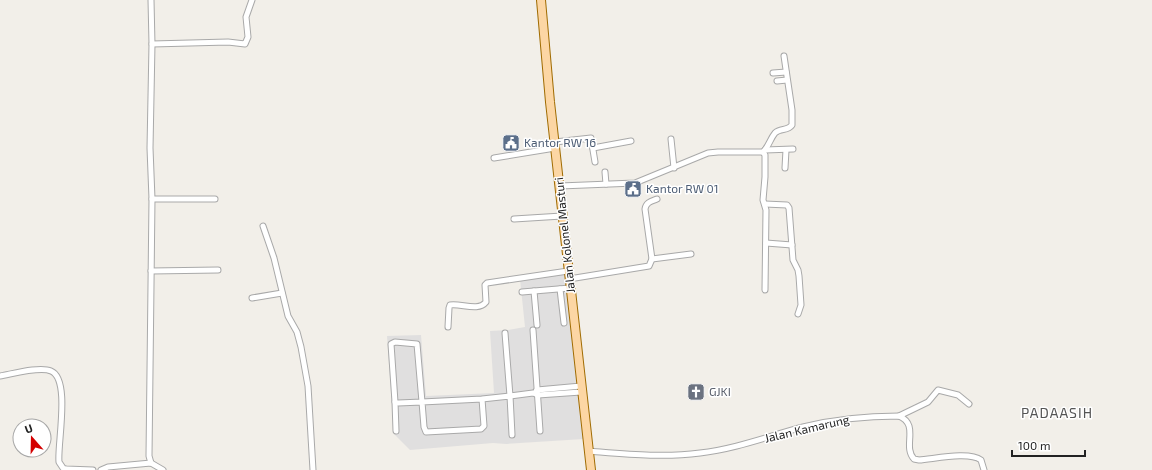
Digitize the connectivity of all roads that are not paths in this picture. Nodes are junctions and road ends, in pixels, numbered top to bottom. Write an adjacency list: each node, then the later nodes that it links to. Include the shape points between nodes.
1 (151, 0): 4 (street)
2 (252, 0): 4 (street, via 246,17 246,43)
3 (541, 0): 12 (main road, Jalan Kolonel Masturi)
4 (152, 44): 24 (street)
5 (784, 56): 6 (street)
6 (786, 72): 7 (street); 8 (street)
7 (773, 73)
8 (787, 80): 9 (street); 16 (street, via 792,125 776,133)
9 (777, 81)
10 (671, 139): 19 (street)
11 (631, 140): 13 (street)
12 (555, 145): 13 (street, via 591,138); 17 (street); 23 (main road, Jalan Kolonel Masturi)
13 (593, 148): 18 (street)
14 (786, 150): 15 (street); 16 (street); 20 (street)
15 (792, 150)
16 (764, 151): 19 (street, via 711,152); 27 (street)
17 (494, 158)
18 (595, 162)
19 (674, 168): 22 (street, via 635,183)
20 (785, 168)
21 (605, 172): 22 (street)
22 (606, 184): 23 (street)
23 (560, 186): 28 (main road, Jalan Kolonel Masturi)
24 (152, 199): 25 (street); 36 (street)
25 (215, 199)
26 (657, 199): 34 (street, via 648,203 645,209)
27 (765, 204): 31 (street); 32 (street, via 789,206)
28 (562, 216): 29 (street); 37 (main road, Jalan Kolonel Masturi)
29 (514, 219)
30 (263, 226): 43 (street)
31 (766, 243): 32 (street); 38 (street)
32 (792, 246): 45 (street, via 793,260 799,276 801,305)
33 (691, 254): 34 (street)
34 (652, 260): 37 (street, via 645,268)
35 (218, 270): 36 (street)
36 (151, 271): 64 (street)
37 (568, 275): 40 (main road, Jalan Kolonel Masturi); 48 (street, via 487,283 486,302 483,306 450,306)
38 (765, 290)
39 (534, 291): 41 (street); 42 (street); 47 (street)
40 (570, 291): 42 (street); 52 (main road, Jalan Kolonel Masturi)
41 (522, 292)
42 (560, 292): 46 (street)
43 (282, 293): 44 (street); 68 (street, via 288,316 297,332 303,357 308,386)
44 (252, 298)
45 (798, 314)
46 (564, 323)
47 (537, 325)
48 (448, 327)
49 (533, 330): 53 (street)
50 (506, 333): 54 (street)
51 (0, 376): 65 (street, via 36,370 52,371 56,374 62,393 59,462 66,469)
52 (581, 389): 53 (street); 63 (main road, Jalan Kolonel Masturi)
53 (536, 393): 54 (street); 60 (street)
54 (510, 396): 55 (street); 62 (street)
55 (482, 399): 57 (street); 57 (street, via 483,428 428,432 425,430)
56 (395, 402): 57 (street); 57 (street, via 390,346 395,342 417,345); 61 (street)
57 (422, 402)
58 (969, 404): 59 (street, via 958,395 938,390 928,402)
59 (899, 416): 63 (street, Jalan Kamarung, via 828,421 701,453 660,456); 70 (street, via 905,418 909,424 909,449 914,459 973,457 980,460)
60 (540, 431)
61 (396, 432)
62 (512, 435)
63 (588, 451): 69 (main road, Jalan Kolonel Masturi)
64 (151, 463): 66 (street, via 108,467); 67 (street)
65 (93, 470)
66 (101, 470)
67 (163, 470)
68 (313, 470)
69 (591, 470)
70 (984, 470)

